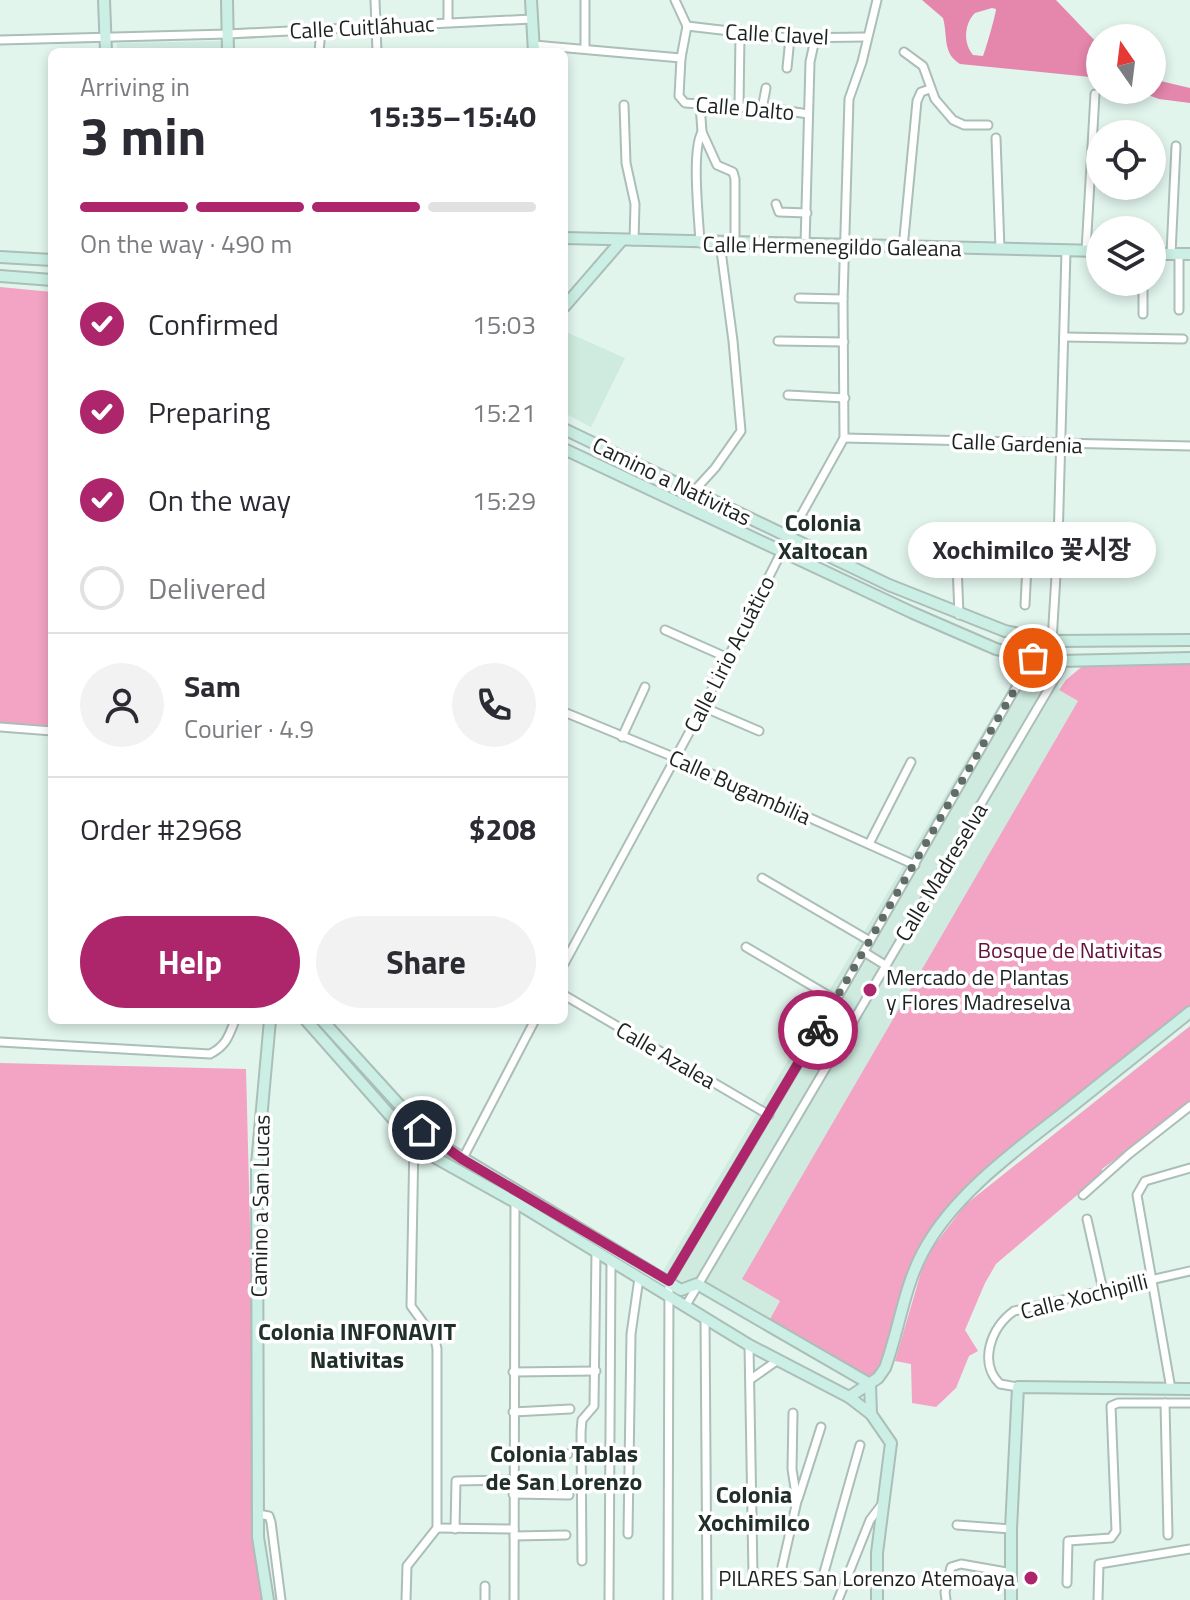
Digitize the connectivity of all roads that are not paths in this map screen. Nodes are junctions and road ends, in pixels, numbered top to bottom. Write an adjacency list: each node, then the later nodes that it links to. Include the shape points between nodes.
1 (104, 0): 16 (main road)
2 (227, 0): 14 (main road)
3 (375, 0): 11 (street)
4 (448, 0): 10 (street)
5 (531, 0): 9 (main road)
6 (585, 0): 27 (street)
7 (675, 0): 12 (street)
8 (875, 1): 17 (street, Calle Lirio Acuático)
9 (532, 19): 10 (street, Calle Cuitláhuac); 25 (main road)
10 (448, 22): 11 (street, Calle Cuitláhuac)
11 (376, 26): 13 (street, Calle Cuitláhuac); 24 (street)
12 (687, 26): 15 (street, Calle Clavel); 29 (street)
13 (321, 30): 14 (street, Calle Cuitláhuac); 23 (street)
14 (228, 34): 16 (street, Calle Cuitláhuac); 22 (main road)
15 (740, 34): 18 (street, Calle Clavel); 36 (street)
16 (105, 36): 20 (street, Calle Cuitláhuac); 21 (main road)
17 (867, 37): 19 (street, Calle Clavel); 53 (street, Calle Lirio Acuático, via 849,99)
18 (790, 38): 19 (street, Calle Clavel); 30 (street)
19 (815, 39): 38 (street)
20 (0, 40)
21 (106, 48)
22 (228, 48)
23 (319, 48)
24 (377, 48)
25 (534, 48)
26 (568, 48): 27 (street)
27 (585, 48): 29 (street)
28 (904, 52): 32 (street, via 923,66)
29 (681, 58): 33 (street, Calle Dalto, via 679,96)
30 (787, 68)
31 (766, 88): 37 (street)
32 (930, 89): 39 (street, via 953,120); 54 (street, via 917,101)
33 (700, 104): 36 (street, Calle Dalto); 40 (street)
34 (1094, 104): 45 (street)
35 (624, 105): 48 (street)
36 (739, 107): 37 (street, Calle Dalto)
37 (762, 109): 38 (street, Calle Dalto)
38 (808, 114): 44 (street)
39 (988, 125)
40 (702, 132): 49 (street); 51 (street, via 717,165 733,172)
41 (996, 138): 55 (street)
42 (1176, 146): 58 (street)
43 (776, 204): 44 (street, via 779,212)
44 (807, 213): 52 (street)
45 (1088, 216)
46 (568, 238): 47 (main road, Calle Hermenegildo Galeana)
47 (622, 240): 48 (main road, Calle Hermenegildo Galeana); 66 (main road)
48 (634, 241): 49 (main road, Calle Hermenegildo Galeana)
49 (700, 243): 50 (main road, Calle Hermenegildo Galeana)
50 (720, 243): 51 (main road, Calle Hermenegildo Galeana); 80 (street, via 741,431)
51 (735, 244): 52 (main road, Calle Hermenegildo Galeana)
52 (805, 245): 53 (main road, Calle Hermenegildo Galeana)
53 (845, 246): 54 (main road, Calle Hermenegildo Galeana); 65 (street, Calle Lirio Acuático)
54 (903, 248): 55 (main road, Calle Hermenegildo Galeana)
55 (1000, 249): 56 (main road, Calle Hermenegildo Galeana)
56 (1066, 251): 57 (main road, Calle Hermenegildo Galeana); 69 (street)
57 (1086, 251)
58 (1180, 254): 67 (street)
59 (0, 257): 60 (main road)
60 (48, 260)
61 (0, 276): 62 (main road)
62 (48, 280)
63 (1143, 296): 68 (street)
64 (799, 298): 65 (street)
65 (843, 299): 72 (street, Calle Lirio Acuático)
66 (568, 302)
67 (1179, 310)
68 (1143, 314)
69 (1064, 337): 70 (street); 77 (street)
70 (1183, 339)
71 (778, 341): 72 (street)
72 (844, 342): 74 (street, Calle Lirio Acuático)
73 (788, 395): 74 (street)
74 (845, 398): 76 (street, Calle Lirio Acuático)
75 (568, 431): 80 (main road, Camino a Nativitas)
76 (844, 438): 77 (street, Calle Gardenia); 81 (street, Calle Lirio Acuático)
77 (1061, 444): 78 (street, Calle Gardenia); 82 (street)
78 (1190, 446)
79 (568, 451): 84 (main road, Camino a Nativitas)
80 (694, 491): 81 (main road, Camino a Nativitas)
81 (789, 537): 84 (street, Calle Lirio Acuático); 86 (main road, Camino a Nativitas)
82 (1058, 543): 85 (street, via 1028,546); 89 (street)
83 (999, 546): 86 (street, via 960,546)
84 (782, 552): 90 (street, Calle Lirio Acuático); 91 (main road, Camino a Nativitas, via 996,649)
85 (1025, 605)
86 (959, 615): 89 (main road, Camino a Nativitas)
87 (665, 630): 90 (street)
88 (1190, 640): 89 (main road, Camino a Nativitas)
89 (1052, 641): 91 (street, Calle Madreselva); 93 (street)
90 (728, 658): 95 (street, Calle Lirio Acuático)
91 (1033, 658): 93 (main road, Camino a Nativitas); 104 (street, Calle Madreselva)
92 (1190, 658): 93 (main road, Camino a Nativitas)
93 (1060, 661): 110 (street, Calle Madreselva, via 1061,668)
94 (645, 687): 100 (street)
95 (703, 707): 99 (street); 101 (street, Calle Lirio Acuático)
96 (568, 714): 100 (street, Calle Bugambilia)
97 (0, 727): 98 (street)
98 (48, 731)
99 (759, 731)
100 (622, 737): 101 (street, Calle Bugambilia)
101 (676, 758): 103 (street, Calle Bugambilia); 109 (street, Calle Lirio Acuático)
102 (911, 762): 103 (street)
103 (869, 844): 104 (street, Calle Bugambilia)
104 (915, 865): 106 (street, Calle Madreselva)
105 (762, 878): 106 (street)
106 (870, 941): 108 (street, Calle Madreselva)
107 (746, 947): 112 (street)
108 (864, 952): 110 (street); 112 (street, Calle Madreselva)
109 (568, 957)
110 (885, 965): 135 (street, Calle Madreselva)
111 (568, 997): 121 (street, Calle Azalea)
112 (836, 1000): 121 (street, Calle Madreselva)
113 (1190, 1012): 145 (main road, via 1025,1142 949,1215 916,1266 885,1368)
114 (234, 1024): 119 (street, via 228,1041 210,1054)
115 (270, 1024): 165 (main road, Camino a San Lucas, via 257,1164)
116 (310, 1024): 122 (main road)
117 (326, 1024): 123 (main road, via 422,1130)
118 (533, 1024): 123 (street)
119 (0, 1042)
120 (1190, 1106): 126 (street)
121 (769, 1115): 134 (street, Calle Madreselva)
122 (414, 1140): 125 (main road); 167 (street, via 411,1306 437,1349)
123 (462, 1159): 125 (street); 134 (main road)
124 (1190, 1168): 133 (street, via 1145,1181 1137,1195)
125 (456, 1170): 127 (main road)
126 (1083, 1195)
127 (515, 1202): 129 (main road); 143 (street)
128 (1087, 1219): 136 (street)
129 (596, 1252): 130 (main road); 142 (street)
130 (611, 1261): 132 (main road); 185 (street)
131 (1190, 1271): 133 (street, Calle Xochipilli)
132 (639, 1278): 137 (main road); 171 (street, via 631,1334)
133 (1152, 1279): 136 (street, Calle Xochipilli); 147 (street)
134 (669, 1281): 135 (main road, via 681,1290); 137 (street)
135 (697, 1284): 138 (street, Calle Madreselva); 145 (main road)
136 (1103, 1290): 146 (street, Calle Xochipilli, via 1014,1311 999,1324 987,1358 989,1370 1000,1384)
137 (669, 1296): 138 (main road); 186 (street)
138 (685, 1307): 139 (main road)
139 (705, 1318): 140 (main road); 187 (street)
140 (749, 1345): 141 (main road); 144 (street)
141 (778, 1360): 144 (street); 149 (main road)
142 (596, 1371): 143 (street); 175 (street, via 594,1406 582,1420 581,1432)
143 (513, 1372): 153 (street)
144 (751, 1379): 177 (street, via 751,1572)
145 (870, 1384): 149 (main road); 155 (main road)
146 (1018, 1387): 147 (main road); 169 (main road)
147 (1171, 1389): 148 (main road)
148 (1190, 1389)
149 (849, 1397): 155 (main road)
150 (1165, 1403): 151 (street); 173 (street); 178 (street, via 1111,1406 1116,1531 1111,1538 1068,1541)
151 (1190, 1403)
152 (570, 1409): 153 (street)
153 (513, 1412): 158 (street)
154 (793, 1413): 163 (street)
155 (871, 1414): 164 (main road, via 891,1443)
156 (821, 1427): 163 (street)
157 (860, 1445): 177 (street, via 826,1572 817,1578)
158 (513, 1452): 159 (street); 160 (street)
159 (568, 1454)
160 (513, 1480): 161 (street); 168 (street, via 456,1481)
161 (513, 1494): 162 (street); 170 (street)
162 (569, 1495)
163 (797, 1501): 177 (street)
164 (884, 1501): 188 (street, via 870,1520); 189 (main road)
165 (258, 1514): 180 (main road, Camino a San Lucas); 181 (street, via 269,1516 271,1522)
166 (957, 1525): 169 (street)
167 (437, 1528): 168 (street); 182 (street, via 407,1566)
168 (455, 1529): 170 (street)
169 (1011, 1529): 176 (main road)
170 (514, 1532): 172 (street); 184 (street)
171 (628, 1534)
172 (566, 1535)
173 (1168, 1535)
174 (1190, 1549): 192 (street, via 1099,1564)
175 (582, 1561)
176 (1012, 1573): 190 (street, via 951,1567); 191 (main road)
177 (780, 1576)
178 (1067, 1583)
179 (485, 1586): 183 (street)
180 (268, 1600)
181 (281, 1600)
182 (406, 1600)
183 (485, 1600)
184 (514, 1600)
185 (609, 1600)
186 (668, 1600)
187 (707, 1600)
188 (838, 1600)
189 (877, 1600)
190 (946, 1600)
191 (1011, 1600)
192 (1098, 1600)

